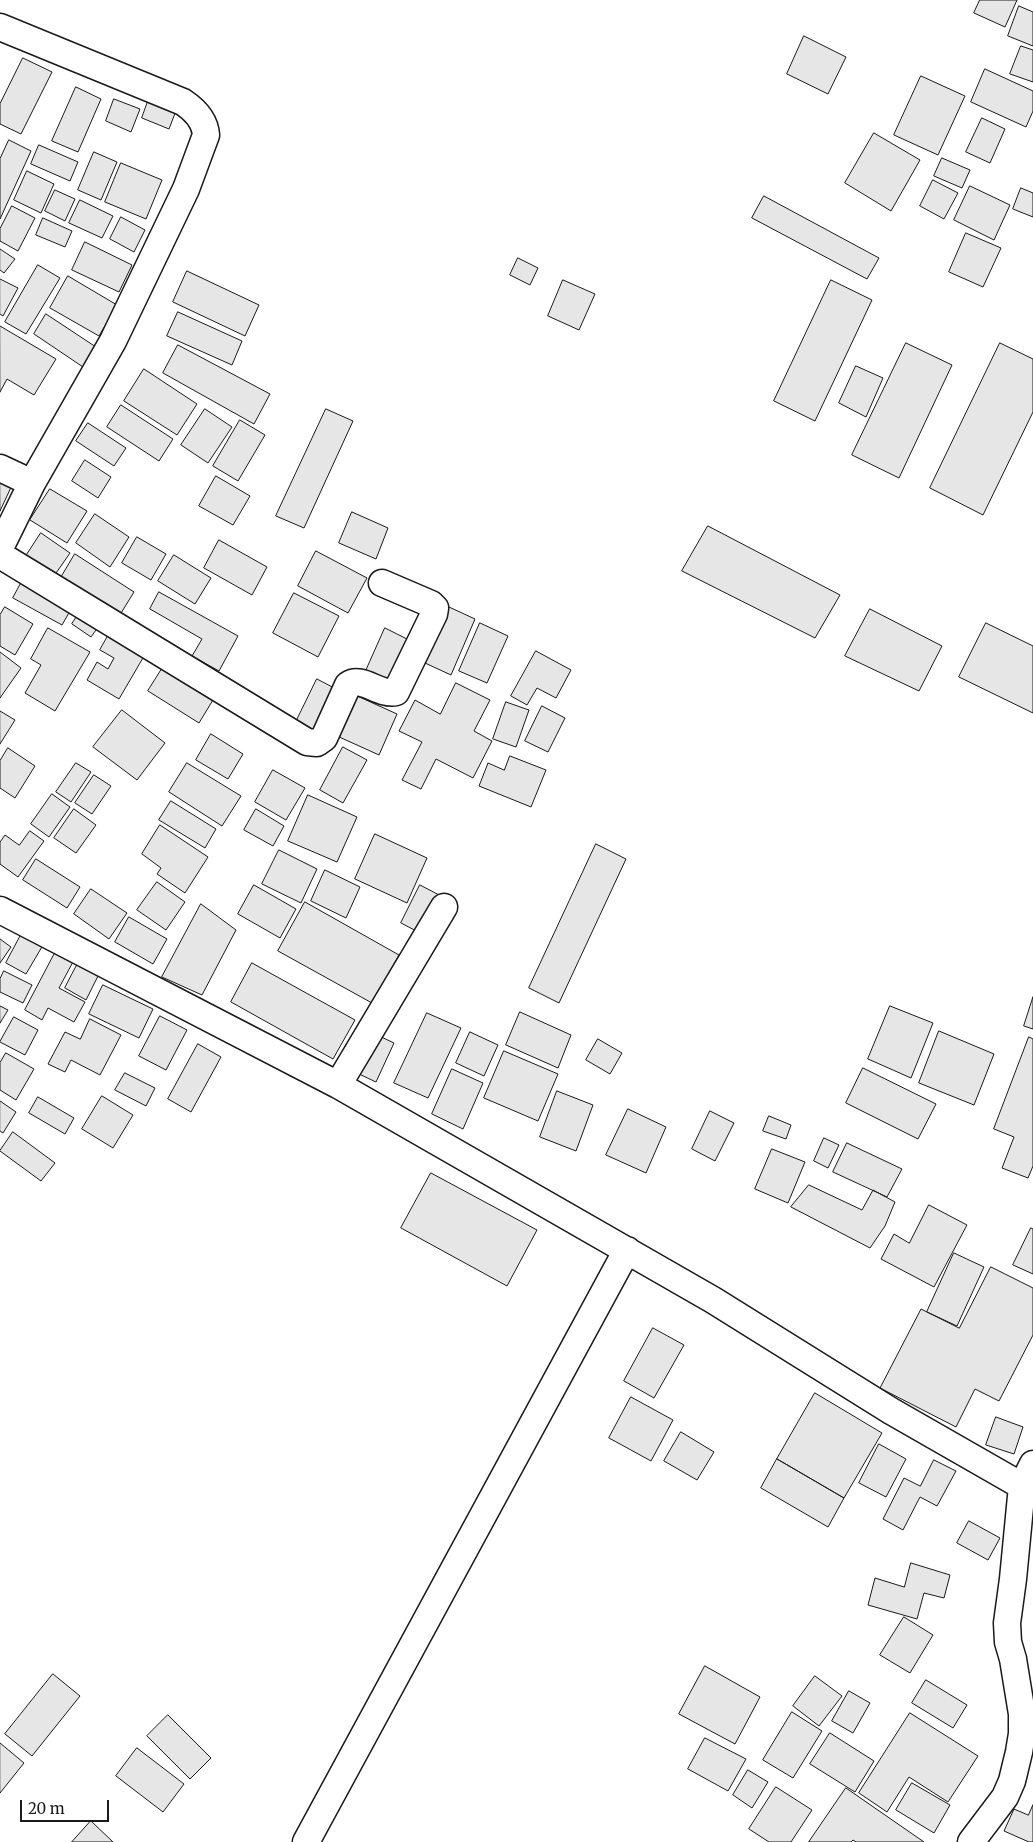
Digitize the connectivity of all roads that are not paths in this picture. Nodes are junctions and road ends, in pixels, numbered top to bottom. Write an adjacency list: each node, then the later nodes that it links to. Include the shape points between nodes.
1 (0, 27): 3 (street, via 184,102 203,123 206,135 186,189 113,341)
2 (0, 468): 3 (street)
3 (32, 483): 4 (street)
4 (0, 548)
5 (0, 554): 6 (street, via 307,742 317,743 324,738 352,682 358,681 386,694 396,692 434,614 435,608 431,604)
6 (382, 583)
7 (444, 907): 9 (street)
8 (0, 910): 9 (street)
9 (338, 1086): 10 (street)
10 (627, 1250): 11 (street, via 891,1411); 13 (street)
11 (1028, 1475): 12 (street, via 1007,1623 1008,1642)
12 (1023, 1662): 14 (street, via 1022,1734 1012,1781)
13 (306, 1842)
14 (971, 1842)

